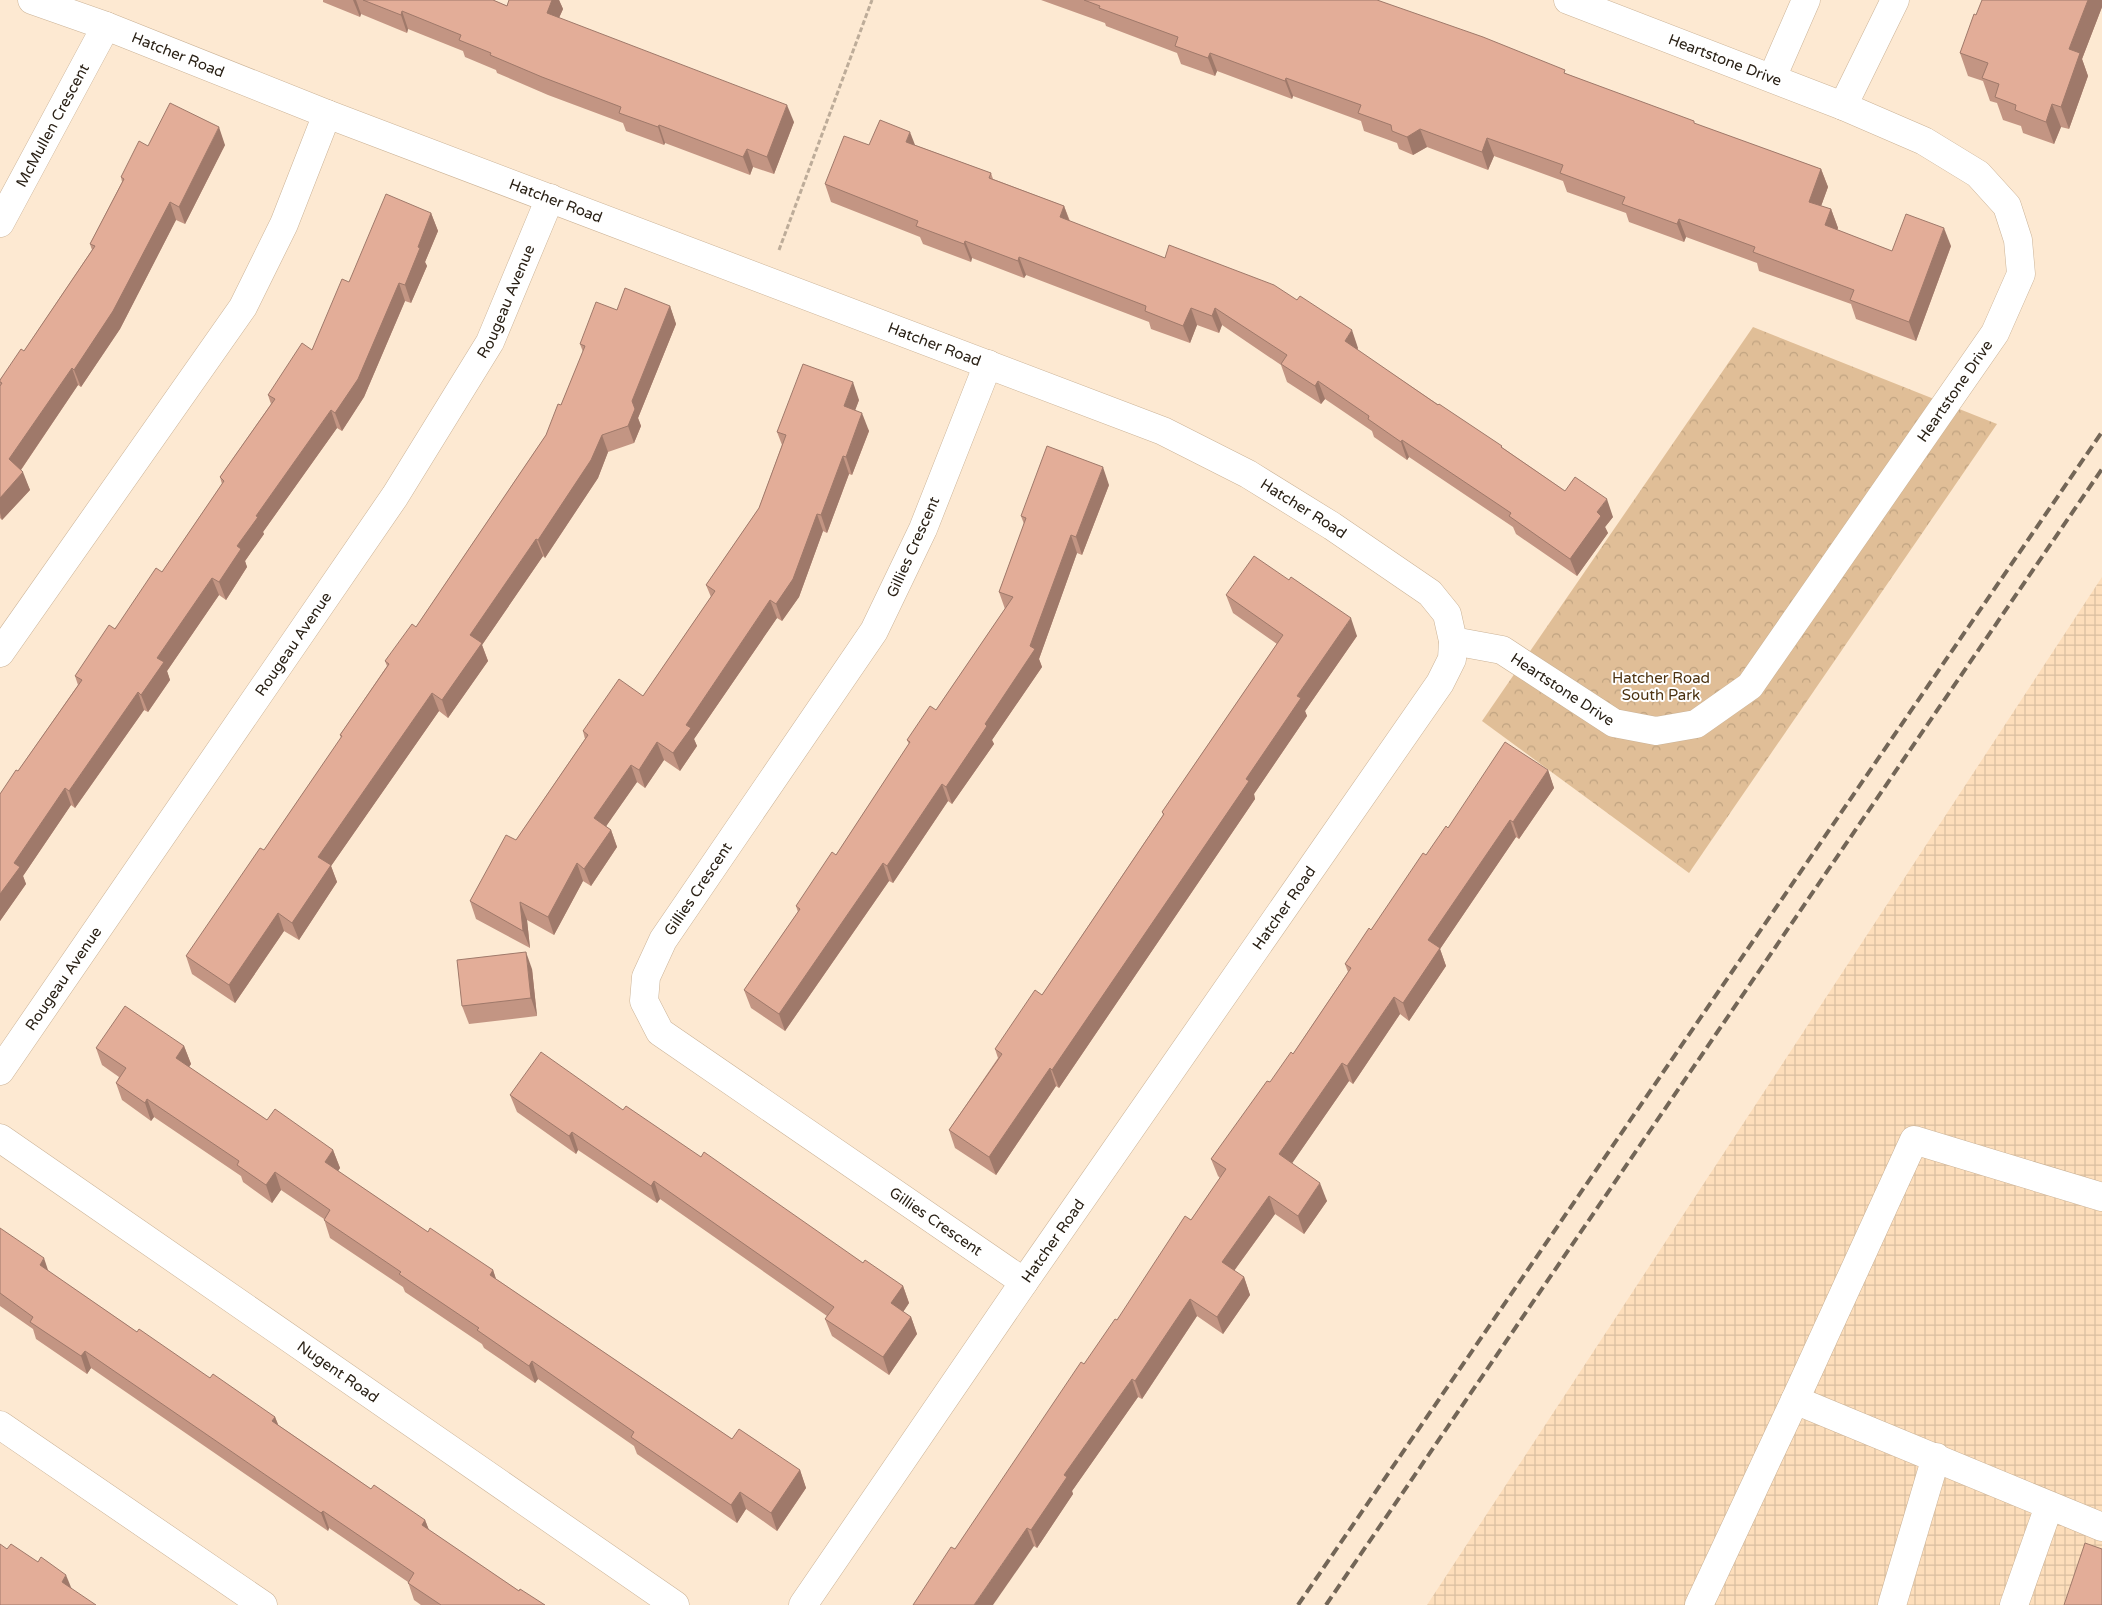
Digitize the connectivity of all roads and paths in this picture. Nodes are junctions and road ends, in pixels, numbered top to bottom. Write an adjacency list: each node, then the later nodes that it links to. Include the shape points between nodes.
1 (32, 0): 6 (street, Hatcher Road)
2 (872, 0): 12 (path)
3 (1568, 0): 7 (street, Heartstone Drive)
4 (1806, 0): 7 (street)
5 (1894, 0): 8 (street)
6 (106, 26): 9 (street, Hatcher Road); 11 (street, McMullen Crescent)
7 (1772, 78): 8 (street, Heartstone Drive)
8 (1843, 106): 14 (street, Heartstone Drive, via 1924,141 1978,174 2007,206 2018,240 2021,274 1995,333 1750,686 1696,724 1656,731 1614,723 1502,650)
9 (328, 114): 10 (street, Hatcher Road); 15 (street, via 284,224 243,307)
10 (550, 198): 12 (street, Hatcher Road); 16 (street, Rougeau Avenue, via 490,342 395,496)
11 (0, 223)
12 (768, 280): 13 (street, Hatcher Road)
13 (988, 364): 14 (street, Hatcher Road, via 1164,431 1248,474 1430,593 1447,614); 19 (street, Gillies Crescent, via 924,529 874,631 663,940 646,977 644,1001 660,1032)
14 (1453, 641): 19 (street, Hatcher Road, via 1452,659 1440,683)
15 (0, 653)
16 (0, 1071)
17 (0, 1138): 26 (street, Nugent Road)
18 (2102, 1197): 20 (street, via 1914,1140)
19 (1024, 1282): 27 (street, Hatcher Road)
20 (1795, 1400): 22 (street); 28 (street)
21 (0, 1425): 25 (street)
22 (1936, 1457): 23 (street); 29 (street)
23 (2049, 1506): 24 (street); 30 (street)
24 (2102, 1526)
25 (263, 1605)
26 (675, 1605)
27 (803, 1605)
28 (1699, 1605)
29 (1892, 1605)
30 (2014, 1605)

